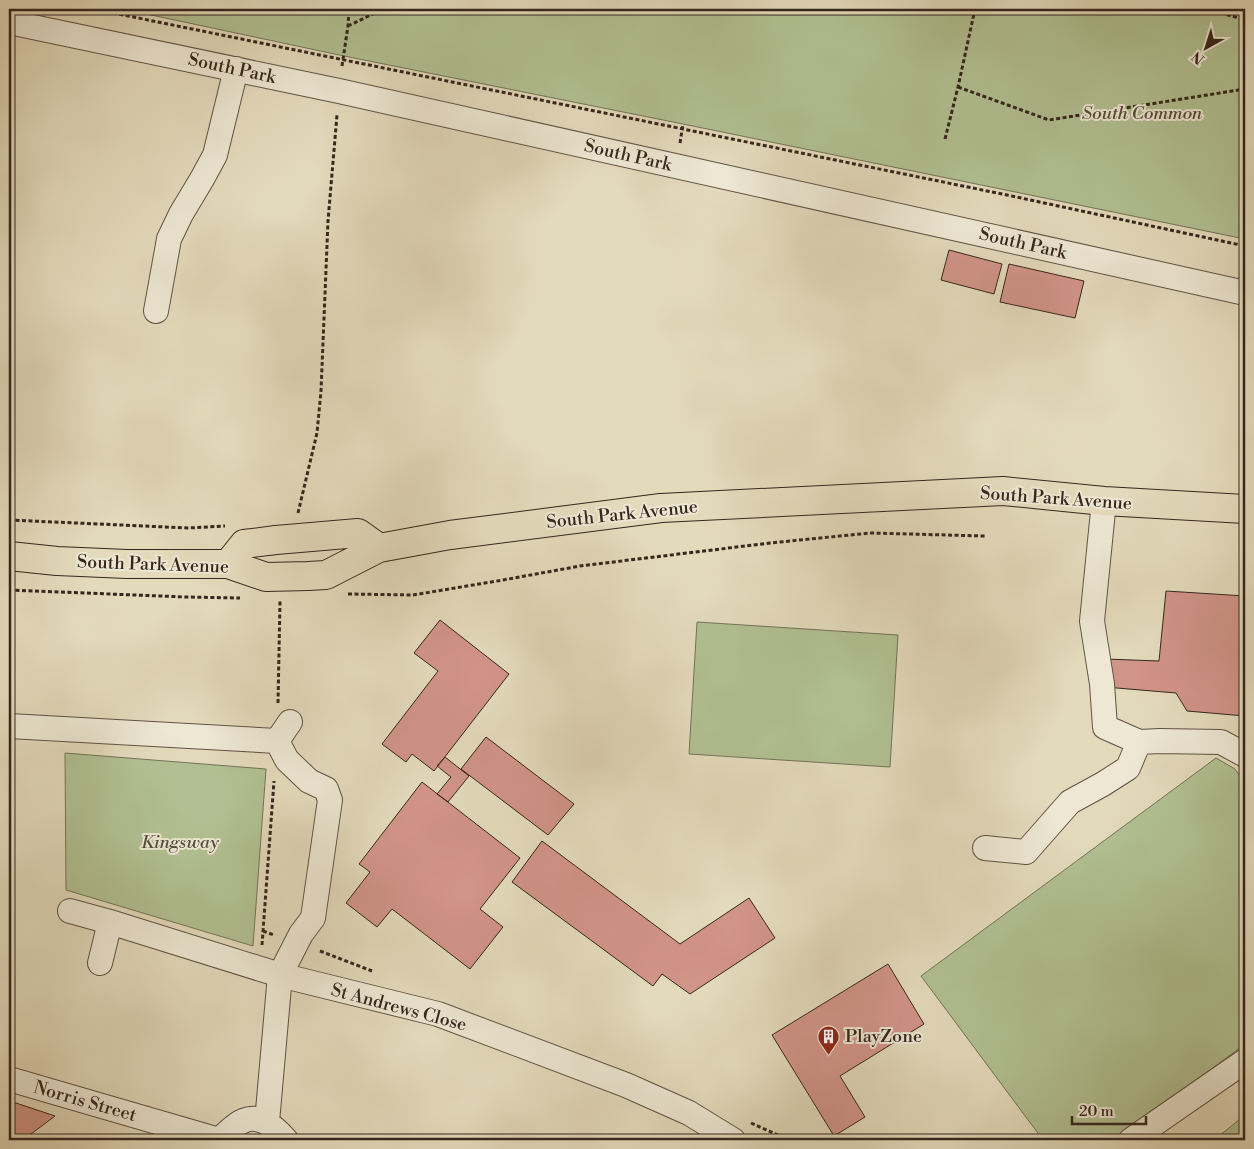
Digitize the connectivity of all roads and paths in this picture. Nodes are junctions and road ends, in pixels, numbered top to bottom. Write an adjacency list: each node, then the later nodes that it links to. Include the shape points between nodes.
1 (94, 9): 9 (path)
2 (349, 9): 8 (path)
3 (383, 9): 8 (path)
4 (975, 9): 11 (path)
5 (1208, 9): 6 (path)
6 (1245, 20)
7 (9, 22): 10 (street, South Park)
8 (348, 26): 9 (path)
9 (343, 59): 15 (path)
10 (236, 69): 16 (street, South Park); 17 (street, via 215,155 169,239)
11 (958, 87): 12 (path, via 1049,120); 14 (path)
12 (1245, 89)
13 (337, 107): 20 (path, via 317,433)
14 (945, 139)
15 (1245, 246)
16 (1245, 293)
17 (156, 311)
18 (1104, 501): 19 (main road, South Park Avenue); 24 (main road, South Park Avenue, via 1003,491 661,508 450,535); 31 (street, via 1092,621 1105,728)
19 (1245, 509)
20 (294, 518)
21 (9, 520): 22 (path, via 188,528)
22 (233, 526)
23 (985, 536): 28 (path, via 870,533 580,566 413,594)
24 (378, 548): 26 (main road, South Park Avenue, via 326,575 266,577); 26 (main road, via 358,533 276,540 244,544)
25 (9, 556): 26 (main road, South Park Avenue, via 127,564)
26 (228, 564)
27 (9, 590): 29 (path)
28 (344, 594)
29 (242, 598)
30 (9, 726): 37 (street, via 285,741 309,781 326,789 330,800 312,918)
31 (1139, 742): 32 (street, via 1222,742); 33 (street, via 1128,768 1070,802 1026,852)
32 (1245, 755)
33 (985, 848)
34 (70, 911): 35 (street, St Andrews Close)
35 (110, 922): 36 (street); 37 (street, St Andrews Close)
36 (100, 963)
37 (280, 975): 40 (street); 43 (street, St Andrews Close, via 438,1014 626,1084 689,1113)
38 (1245, 1061): 44 (street)
39 (11, 1082): 41 (street, Norris Street)
40 (267, 1122): 41 (street, via 254,1118 242,1121); 42 (street)
41 (219, 1140)
42 (286, 1140)
43 (733, 1140)
44 (1131, 1140)

